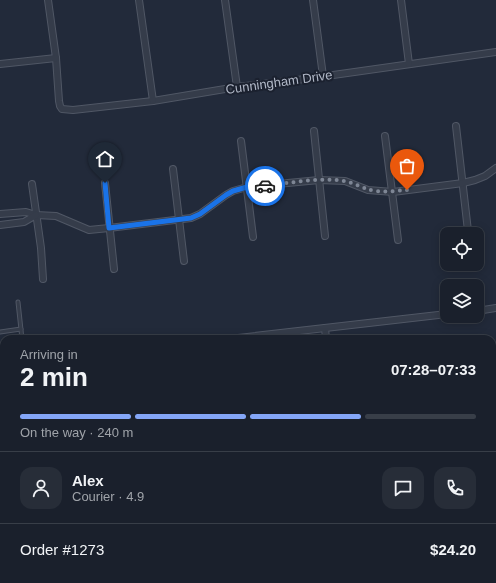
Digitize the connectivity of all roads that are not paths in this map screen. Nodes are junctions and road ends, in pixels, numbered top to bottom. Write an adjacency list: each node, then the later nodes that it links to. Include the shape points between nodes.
1 (48, 0): 7 (street)
2 (139, 0): 12 (street)
3 (225, 0): 11 (street)
4 (313, 0): 10 (street)
5 (401, 0): 9 (street)
6 (496, 52): 9 (street, Cunningham Drive)
7 (56, 58): 8 (street); 12 (street, Cunningham Drive, via 59,101 62,109)
8 (0, 64)
9 (409, 64): 10 (street, Cunningham Drive)
10 (323, 76): 11 (street, Cunningham Drive)
11 (237, 88): 12 (street, Cunningham Drive)
12 (153, 101)
13 (456, 126): 21 (street)
14 (314, 131): 19 (street)
15 (385, 136): 24 (street)
16 (241, 141): 23 (street)
17 (496, 168): 21 (street, via 485,176)
18 (173, 169): 27 (street)
19 (319, 180): 23 (street); 24 (street, via 345,181 368,190); 31 (street)
20 (105, 183): 30 (street)
21 (463, 183): 24 (street); 29 (street)
22 (32, 184): 26 (street)
23 (247, 187): 27 (street, via 226,195 200,214); 32 (street)
24 (393, 192): 33 (street)
25 (0, 214): 26 (street, via 26,212)
26 (36, 215): 28 (street, via 24,222); 30 (street, via 56,216 89,230); 36 (street)
27 (180, 220): 30 (street); 34 (street)
28 (0, 225)
29 (468, 227)
30 (109, 228): 35 (street)
31 (325, 236)
32 (252, 237)
33 (398, 240)
34 (184, 261)
35 (114, 269)
36 (44, 279)
37 (18, 302): 42 (lane)
38 (496, 308): 39 (street)
39 (484, 310)
40 (440, 315): 41 (street)
41 (325, 328): 45 (street); 46 (street)
42 (21, 329): 43 (lane); 44 (lane)
43 (0, 332)
44 (22, 335)
45 (264, 335)
46 (326, 335)

